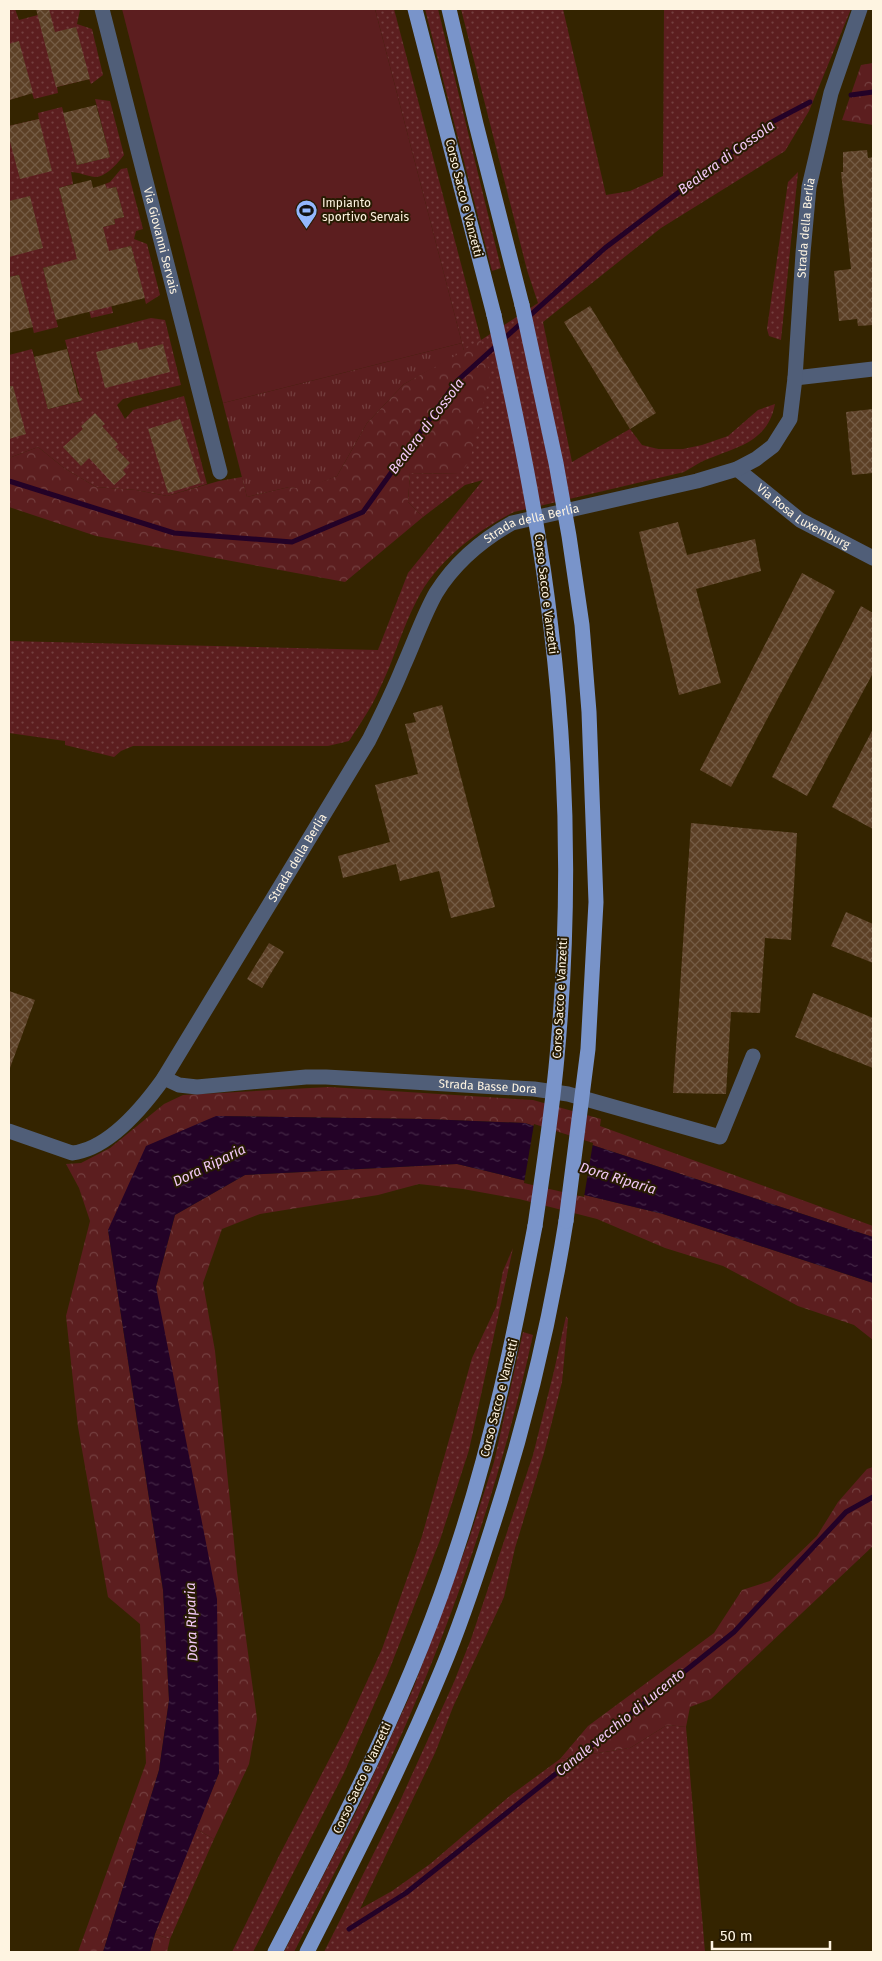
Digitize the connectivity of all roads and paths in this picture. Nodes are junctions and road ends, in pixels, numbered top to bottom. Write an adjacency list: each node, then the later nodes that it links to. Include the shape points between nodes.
1 (102, 9): 8 (street, Via Giovanni Servais)
2 (415, 9): 13 (main road, Corso Sacco e Vanzetti, bridge, via 494,314 540,544 554,658 563,803 564,912 558,1038 535,1226 514,1334 489,1443 457,1549 418,1655 374,1757)
3 (449, 9): 14 (main road, bridge, via 522,305 556,463 582,625 589,712 596,902 588,1049 566,1221 544,1343 513,1463 475,1582 442,1668 403,1758)
4 (860, 9): 6 (street, Strada della Berlia, via 831,94 809,187)
5 (873, 369): 6 (street)
6 (795, 378): 7 (street, Strada della Berlia, via 790,419 786,426 773,446)
7 (738, 469): 9 (street, Via Rosa Luxemburg, via 800,520); 11 (street, Strada della Berlia, via 512,523 493,534 456,568 436,593 392,696 369,740)
8 (220, 472)
9 (873, 558)
10 (753, 1056): 11 (street, Strada Basse Dora, via 720,1137 568,1094 534,1089 326,1076 197,1087 179,1085)
11 (164, 1078): 12 (street, Strada della Berlia, via 136,1114 109,1136 82,1151 62,1150)
12 (9, 1131)
13 (275, 1952)
14 (307, 1952)

